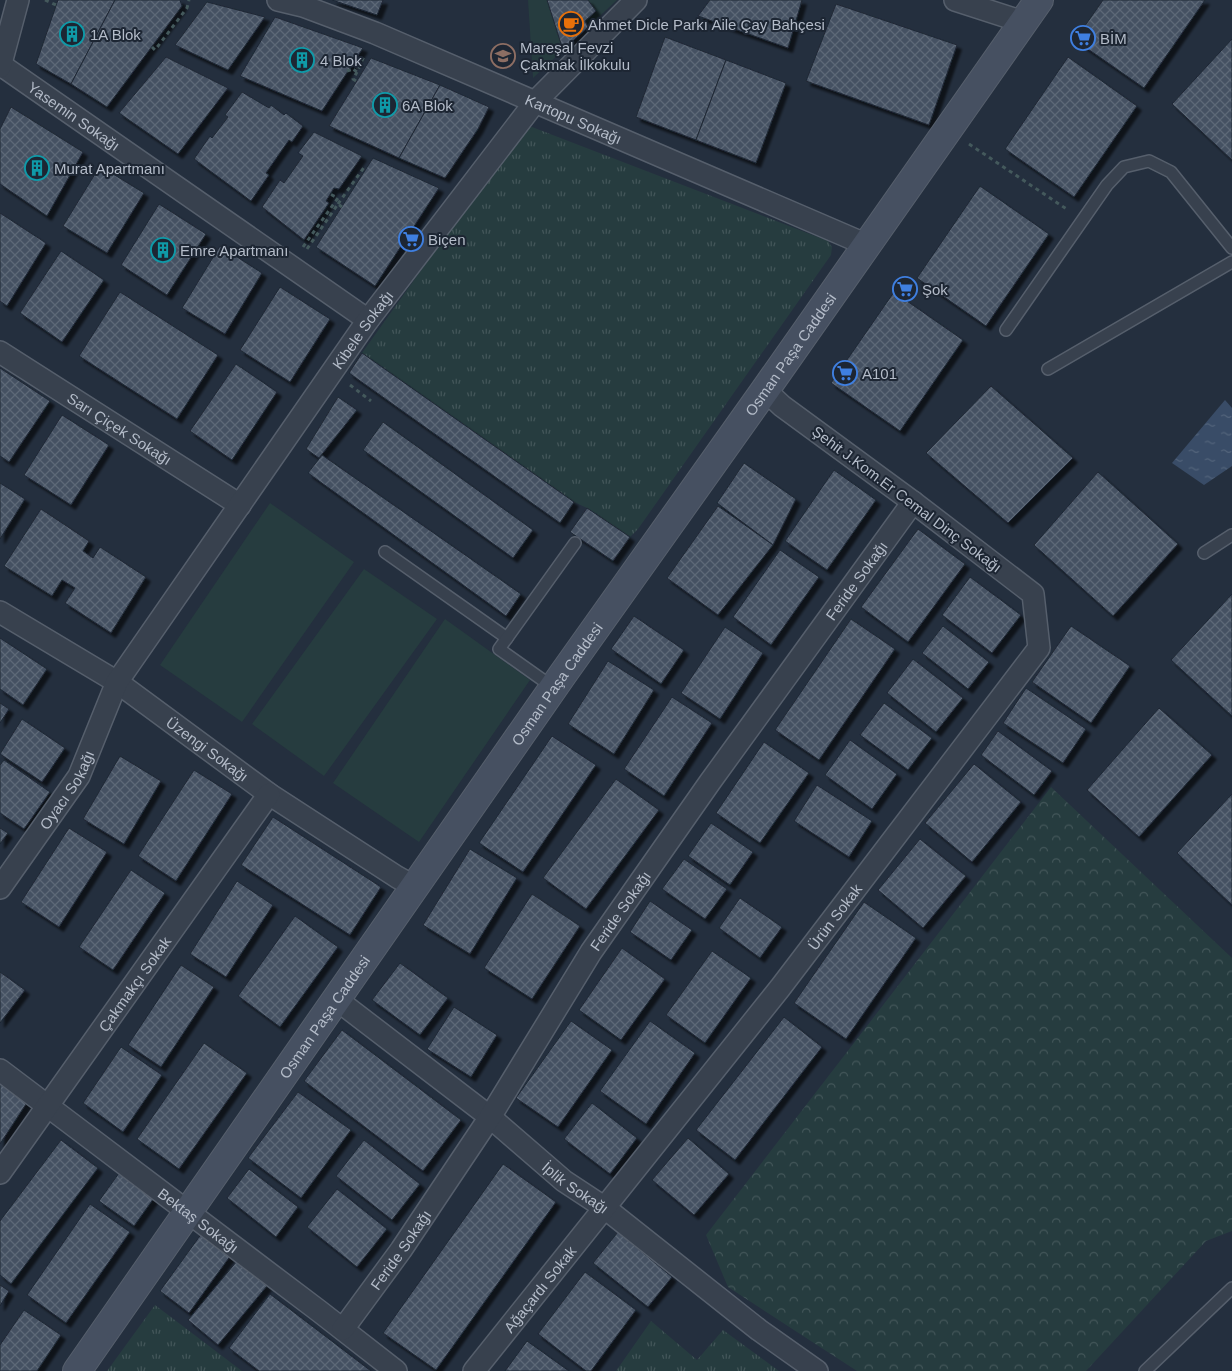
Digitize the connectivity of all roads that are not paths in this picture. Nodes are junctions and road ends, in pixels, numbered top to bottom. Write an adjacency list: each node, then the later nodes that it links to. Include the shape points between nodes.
1 (18, 0): 7 (street)
2 (278, 0): 9 (street, Kartopu Sokağı, via 348,22)
3 (636, 0): 9 (street, Kibele Sokağı)
4 (955, 0): 6 (street)
5 (1039, 0): 6 (main road, Osman Paşa Caddesi)
6 (1023, 22): 10 (main road, Osman Paşa Caddesi)
7 (4, 40): 8 (street)
8 (0, 66): 13 (street, Yasemin Sokağı)
9 (535, 102): 10 (street, Kartopu Sokağı); 13 (street, Kibele Sokağı)
10 (866, 245): 17 (main road, Osman Paşa Caddesi)
11 (1232, 248): 14 (lane, via 1170,172 1148,161 1124,166 1106,185)
12 (1232, 262): 16 (lane)
13 (368, 320): 19 (street, Kibele Sokağı)
14 (1006, 330)
15 (0, 352): 19 (street, Sarı Çiçek Sokağı)
16 (1048, 369)
17 (765, 390): 18 (street, Şehit J.Kom.Er Cemal Dinç Sokağı); 28 (main road, Osman Paşa Caddesi)
18 (913, 502): 25 (street, Şehit J.Kom.Er Cemal Dinç Sokağı, via 1033,594); 35 (street, Feride Sokağı, via 591,952)
19 (240, 505): 27 (street, Kibele Sokağı)
20 (1232, 535): 23 (lane)
21 (575, 543): 26 (lane)
22 (385, 552): 26 (lane)
23 (1204, 553)
24 (0, 612): 27 (street, Üzengi Sokağı)
25 (1035, 616): 37 (street, Ürün Sokak, via 1039,648 786,980)
26 (507, 638): 28 (lane, via 499,649)
27 (117, 682): 29 (street, Üzengi Sokağı); 31 (street, Oyacı Sokağı, via 79,776)
28 (554, 688): 30 (main road, Osman Paşa Caddesi)
29 (269, 794): 30 (street, Üzengi Sokağı); 34 (street, Çakmakçı Sokak)
30 (415, 887): 32 (main road, Osman Paşa Caddesi)
31 (0, 888)
32 (336, 999): 35 (street, İplik Sokağı); 38 (main road, Osman Paşa Caddesi)
33 (0, 1070): 34 (street, Bektaş Sokağı)
34 (48, 1107): 36 (street, Çakmakçı Sokak); 38 (street, Bektaş Sokağı)
35 (490, 1117): 37 (street, İplik Sokağı, via 564,1181); 40 (street, Feride Sokağı, via 401,1250)
36 (0, 1173)
37 (605, 1208): 43 (street, Ağaçardı Sokak); 44 (street, İplik Sokağı)
38 (188, 1212): 40 (street, Bektaş Sokağı); 41 (main road, Osman Paşa Caddesi)
39 (1232, 1288): 45 (lane)
40 (343, 1329): 42 (street, Bektaş Sokağı)
41 (77, 1371)
42 (396, 1371)
43 (474, 1371)
44 (817, 1371)
45 (1145, 1371)

